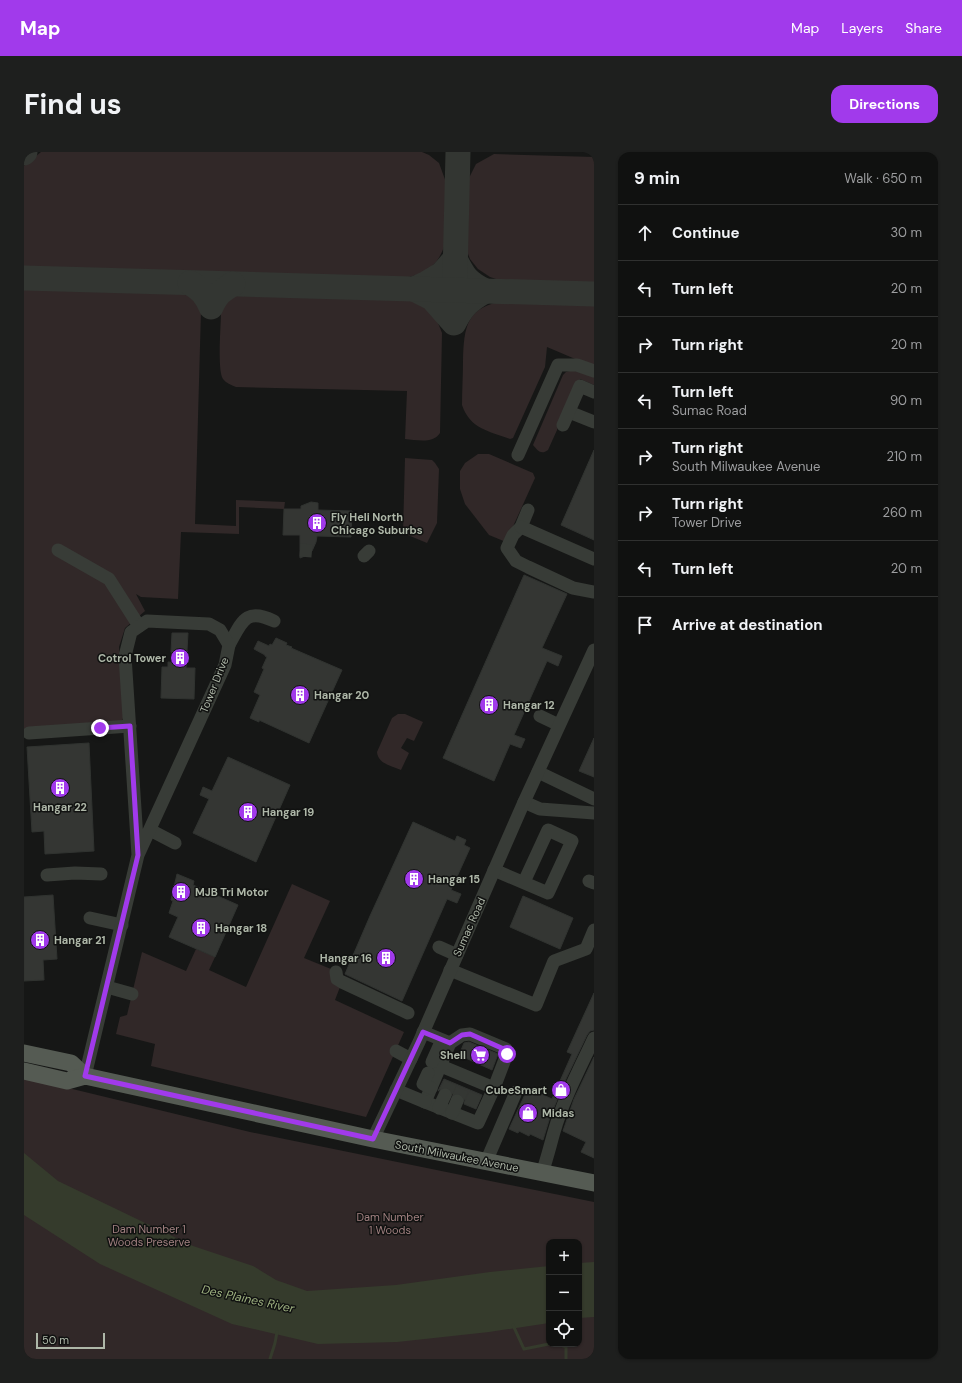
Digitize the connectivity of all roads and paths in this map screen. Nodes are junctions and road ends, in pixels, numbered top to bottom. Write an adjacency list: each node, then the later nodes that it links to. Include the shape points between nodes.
1 (594, 371): 6 (street, via 577,365 558,365)
2 (594, 392): 3 (street, via 580,386)
3 (569, 412): 4 (street); 5 (street)
4 (594, 422)
5 (563, 425)
6 (518, 455)
7 (528, 510): 8 (street)
8 (521, 527): 10 (street); 11 (street, via 513,535 507,548 516,561 573,588)
9 (58, 550): 13 (street, via 109,579)
10 (594, 559)
11 (594, 592)
12 (274, 621): 14 (street, via 252,615 241,624)
13 (139, 626): 14 (street, Tower Drive, via 147,621 209,624 220,630); 18 (street, Tower Drive, via 131,632 125,656)
14 (229, 645): 24 (street, Tower Drive, via 225,665)
15 (594, 650): 17 (street, Sumac Road)
16 (540, 716): 17 (street)
17 (559, 725): 20 (street, Sumac Road)
18 (130, 726): 19 (street); 26 (street, Tower Drive)
19 (29, 734)
20 (538, 772): 21 (street); 22 (street, Sumac Road)
21 (594, 799)
22 (524, 802): 23 (street, via 540,809); 27 (street, Sumac Road)
23 (594, 813)
24 (150, 830): 25 (street); 26 (street, Tower Drive)
25 (175, 842)
26 (138, 855): 32 (street, Tower Drive)
27 (494, 870): 30 (street); 35 (street, Sumac Road)
28 (101, 874): 29 (street)
29 (47, 875)
30 (524, 882): 30 (street, via 548,893 572,841 548,830)
31 (90, 918): 32 (street)
32 (122, 925): 38 (street, Tower Drive)
33 (594, 930): 36 (street, via 586,949 554,961 536,1005)
34 (439, 947): 35 (street)
35 (457, 955): 36 (street, Sumac Road)
36 (450, 970): 41 (street, Sumac Road)
37 (336, 972): 40 (street, via 342,982)
38 (107, 987): 39 (street); 49 (street, Tower Drive)
39 (132, 994)
40 (408, 1013)
41 (423, 1032): 43 (street); 46 (street, Sumac Road)
42 (594, 1038): 60 (street, via 554,1132)
43 (446, 1042): 47 (street); 50 (street, via 470,1034 506,1050 507,1054)
44 (396, 1051): 46 (street)
45 (24, 1053): 49 (main road, South Milwaukee Avenue, via 71,1063)
46 (411, 1059): 51 (street, Sumac Road)
47 (434, 1067): 50 (street, via 478,1088); 55 (street, via 431,1088)
48 (24, 1071): 49 (main road, South Milwaukee Avenue, via 67,1081)
49 (85, 1076): 58 (main road, South Milwaukee Avenue)
50 (494, 1088): 57 (street, via 478,1123 467,1112)
51 (396, 1090): 55 (street); 58 (street, Sumac Road)
52 (516, 1092): 59 (street)
53 (445, 1095): 56 (street)
54 (457, 1101): 57 (street)
55 (425, 1102): 56 (street)
56 (439, 1108): 57 (street)
57 (452, 1113)
58 (373, 1139): 59 (main road, South Milwaukee Avenue)
59 (486, 1162): 60 (main road, South Milwaukee Avenue)
60 (542, 1173): 61 (main road, South Milwaukee Avenue)
61 (594, 1184)

